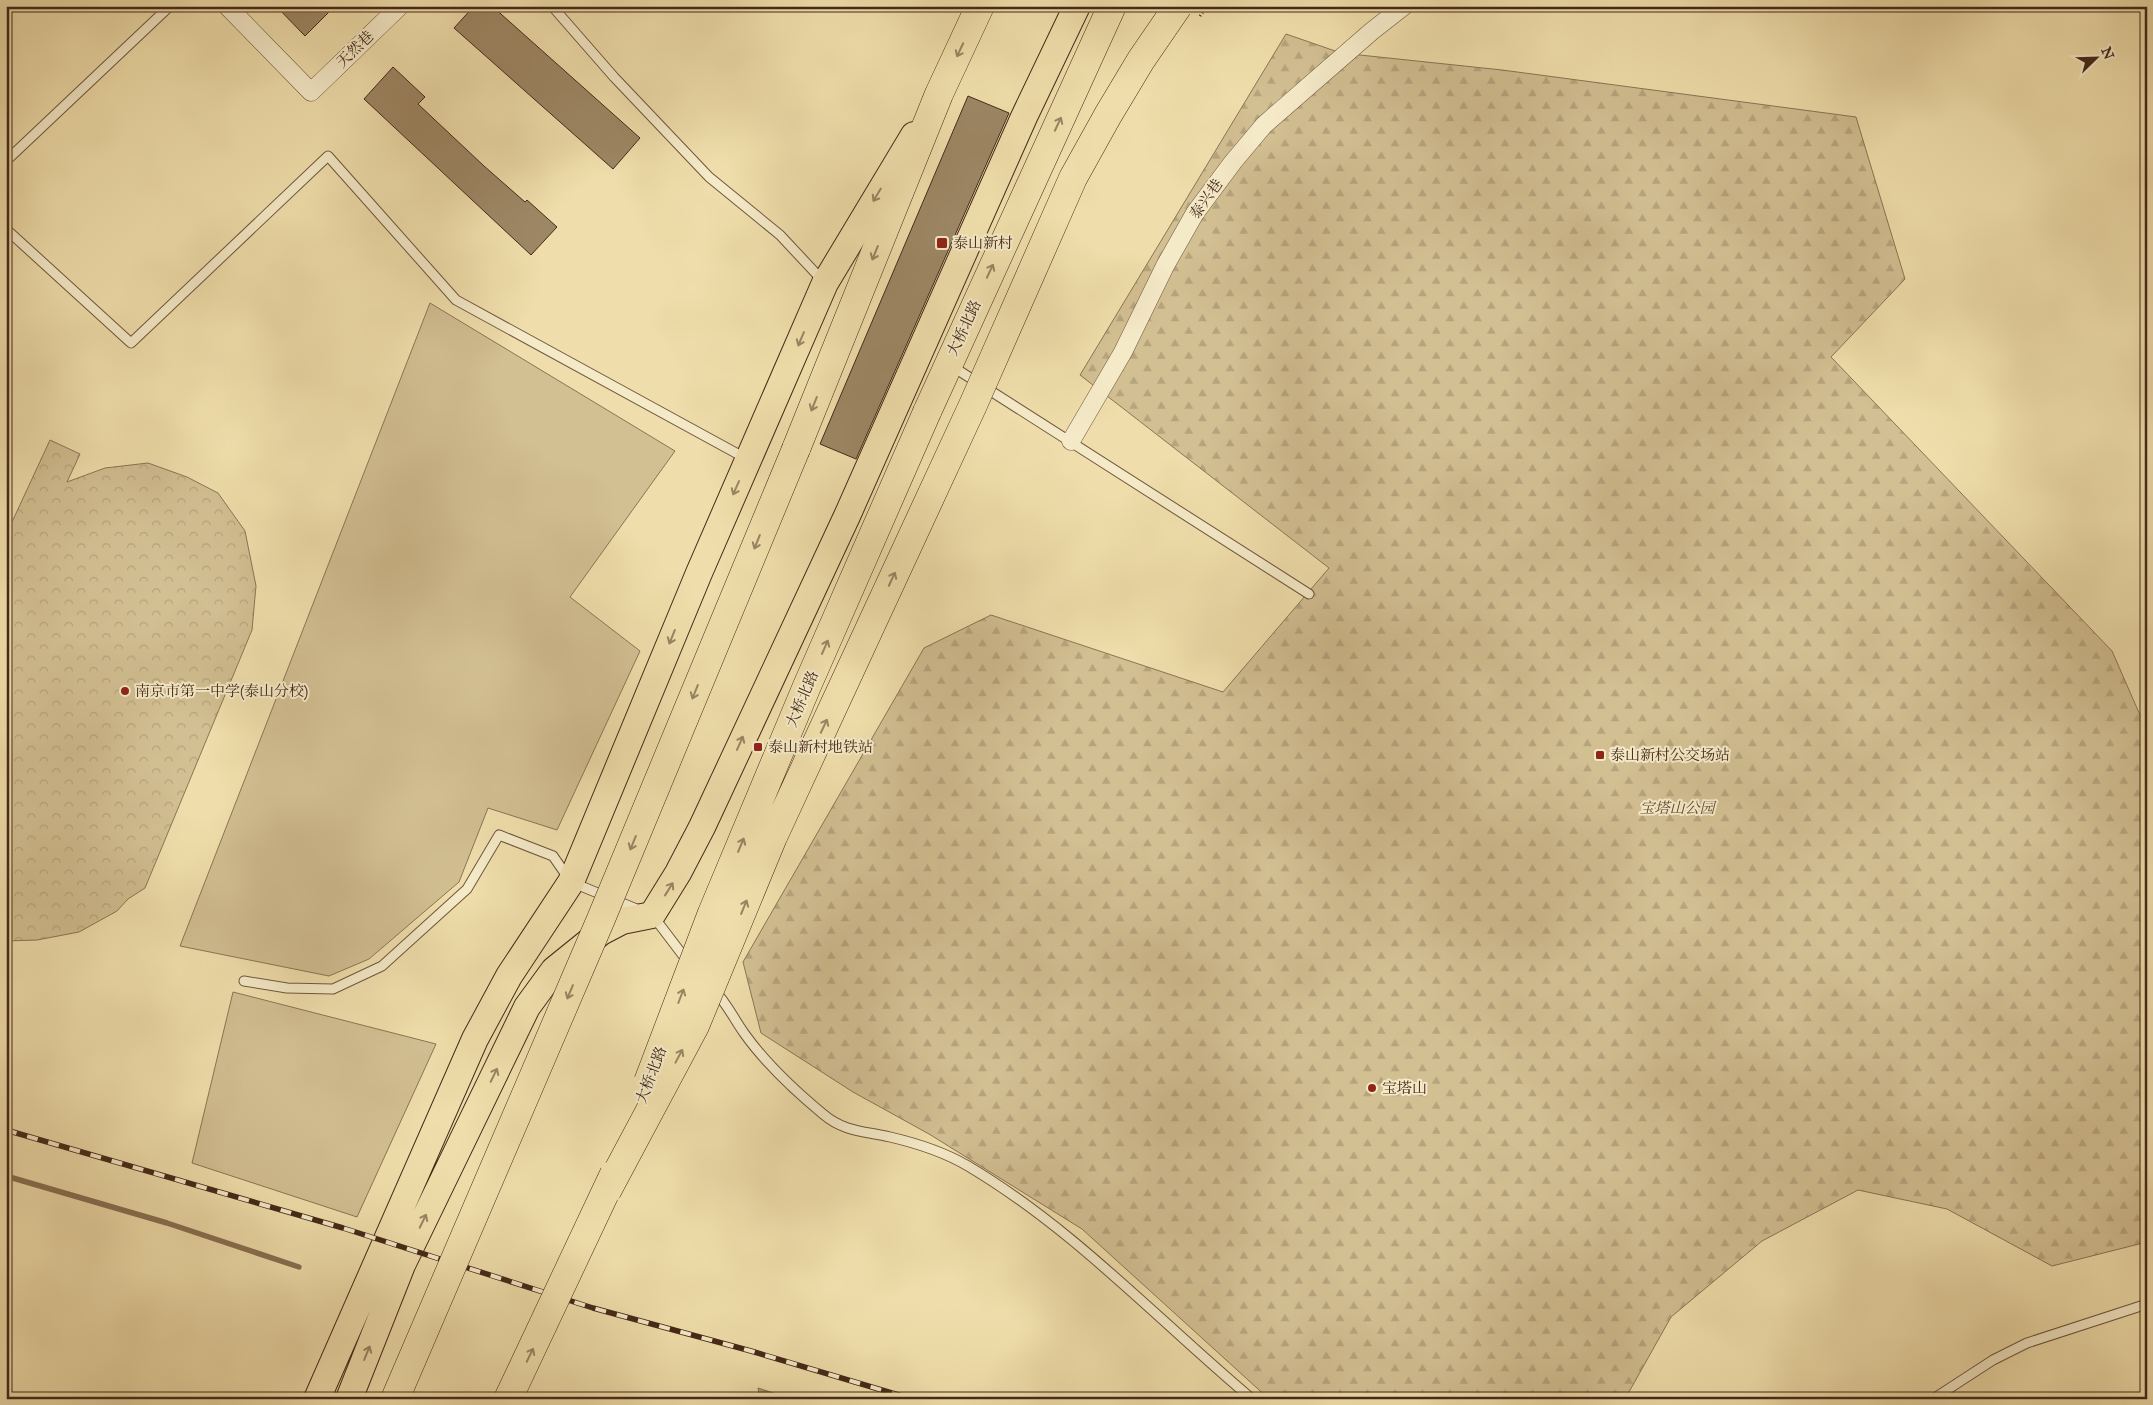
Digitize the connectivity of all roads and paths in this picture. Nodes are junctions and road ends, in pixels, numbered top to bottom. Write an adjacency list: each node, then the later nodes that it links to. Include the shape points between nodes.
1 (170, 6): 11 (lane)
2 (227, 6): 3 (street, 天然巷, via 311,92)
3 (400, 6)
4 (552, 6): 13 (lane, via 709,177 780,235)
5 (980, 6): 10 (highway, one-way to 10)
6 (1077, 6): 19 (main road, one-way to 6, via 702,827 847,516 1024,117)
7 (1112, 6): 14 (highway, 大桥北路, one-way to 7)
8 (1178, 6): 21 (highway, one-way to 8, bridge, via 695,1026 773,837 974,406 1073,178 1117,99)
9 (1404, 6): 15 (street, 泰兴巷, via 1264,125 1233,162 1195,212)
10 (939, 94): 13 (main road, one-way to 13); 25 (highway, one-way to 25, bridge, via 601,919)
11 (6, 161)
12 (6, 229): 16 (lane, via 132,343 328,156 456,300)
13 (825, 283): 16 (main road, one-way to 16)
14 (948, 364): 15 (lane); 21 (highway, 大桥北路, one-way to 14, bridge, via 712,913)
15 (1071, 441): 17 (lane)
16 (749, 460): 18 (main road, one-way to 18)
17 (1309, 594)
18 (571, 882): 19 (lane); 20 (lane, via 553,856 499,835 467,889 382,966 333,989 287,988); 23 (main road, via 509,976 475,1039)
19 (652, 915): 24 (main road, one-way to 19, via 402,1265 527,1007 554,970 601,932 622,921); 27 (lane, via 700,977 717,993 771,1067 824,1115 847,1129 889,1137 966,1165 1020,1200 1074,1241)
20 (244, 981)
21 (607, 1191): 26 (highway, 大桥北路, one-way to 21, bridge)
22 (2147, 1304): 28 (lane, via 2027,1343 1993,1360)
23 (316, 1399)
24 (349, 1399)
25 (395, 1399)
26 (508, 1399)
27 (1252, 1399)
28 (1932, 1399)

